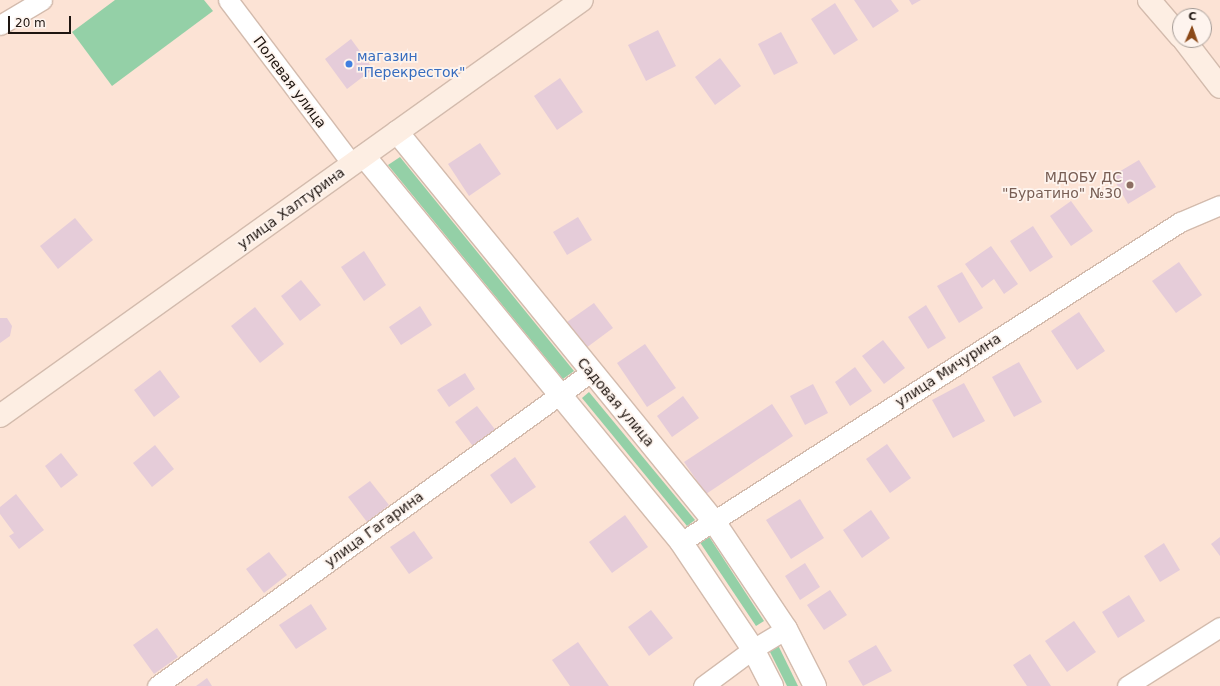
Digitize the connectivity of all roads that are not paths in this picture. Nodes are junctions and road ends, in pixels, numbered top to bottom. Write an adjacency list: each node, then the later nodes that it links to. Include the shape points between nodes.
1 (42, 0): 5 (street)
2 (228, 0): 10 (street, Полевая улица)
3 (582, 0): 9 (main road, улица Халтурина)
4 (1149, 0): 6 (main road)
5 (0, 25)
6 (1172, 27)
7 (1190, 48): 8 (main road)
8 (1220, 87)
9 (396, 132): 10 (main road, улица Халтурина); 12 (street, Садовая улица)
10 (358, 160): 13 (street); 14 (main road, улица Халтурина)
11 (1220, 206): 15 (street, улица Мичурина, via 1180,222)
12 (591, 372): 13 (street, улица Гагарина); 15 (street, Садовая улица)
13 (559, 394): 16 (street); 20 (street, улица Гагарина)
14 (0, 416)
15 (713, 520): 16 (street, улица Мичурина); 18 (street, Садовая улица)
16 (682, 542): 19 (street)
17 (1220, 627): 24 (street)
18 (786, 629): 19 (street); 23 (street, Садовая улица)
19 (753, 649): 21 (street); 22 (street)
20 (157, 686)
21 (703, 686)
22 (772, 686)
23 (815, 686)
24 (1127, 686)

